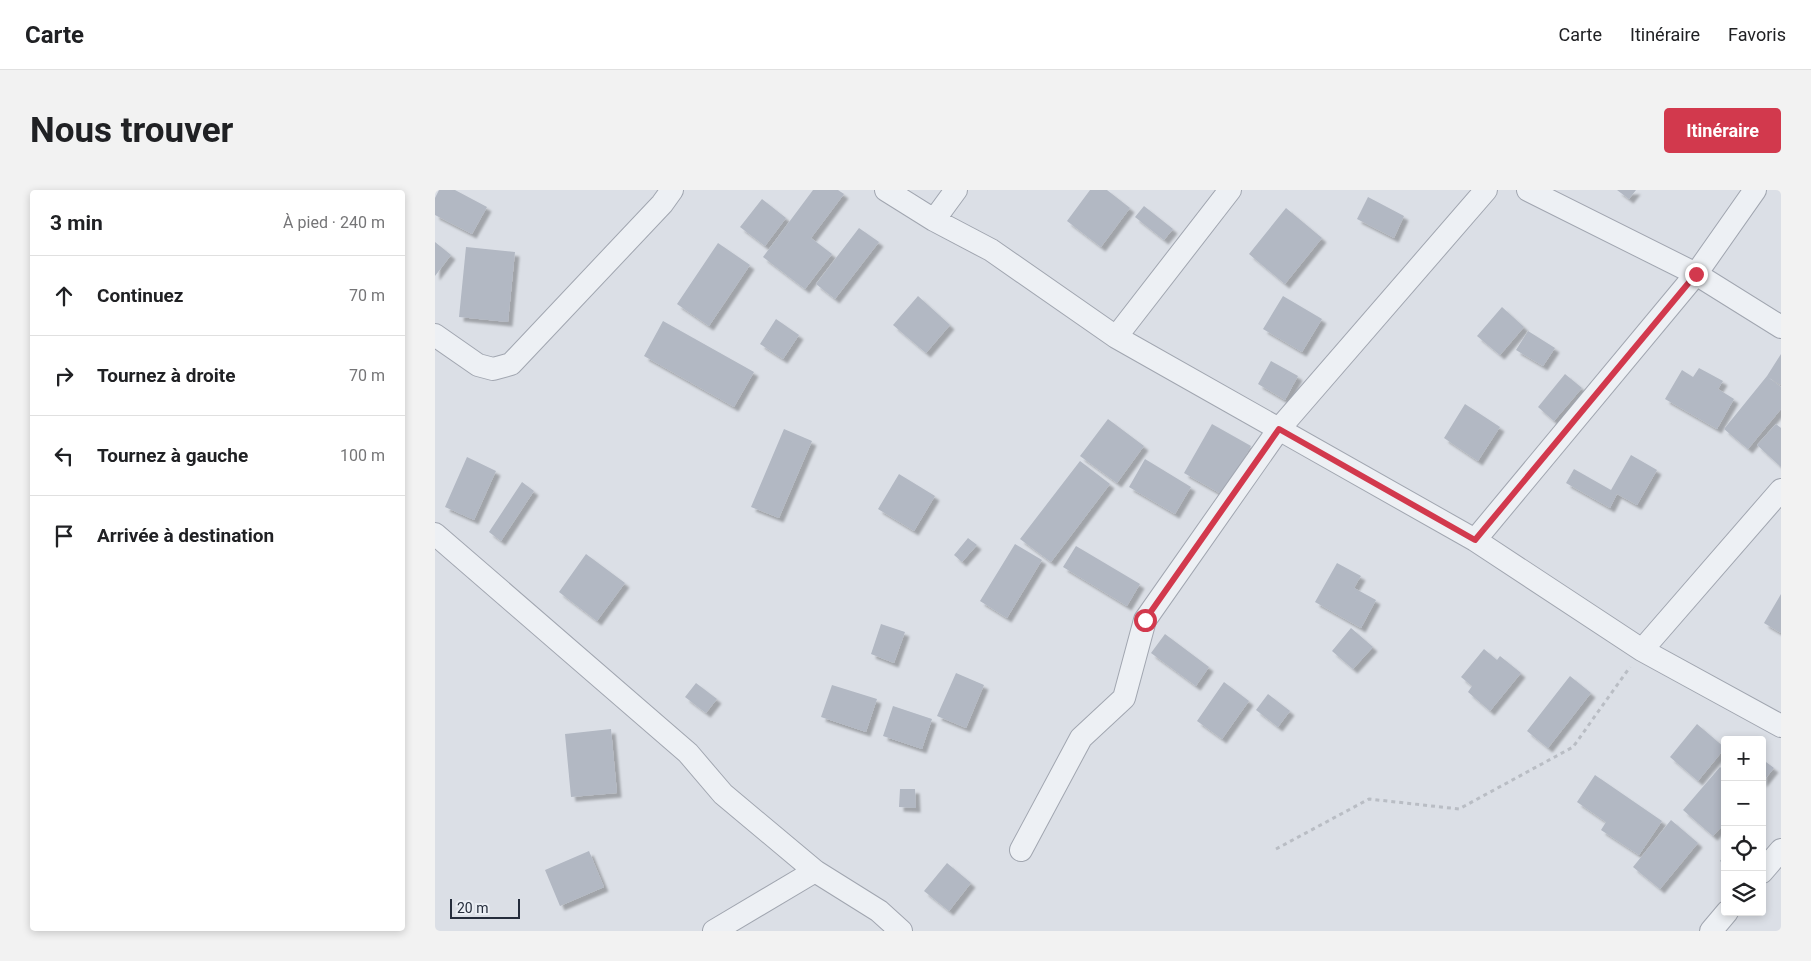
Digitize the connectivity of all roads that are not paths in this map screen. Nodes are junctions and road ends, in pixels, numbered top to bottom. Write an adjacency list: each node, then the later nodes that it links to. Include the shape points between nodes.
1 (671, 190): 11 (street, via 662,204 511,364 493,369 478,365)
2 (886, 190): 8 (street)
3 (956, 190): 8 (street)
4 (1230, 190): 12 (street)
5 (1486, 190): 13 (street)
6 (1529, 190): 9 (street)
7 (1755, 190): 9 (street)
8 (934, 220): 12 (street, via 991,250)
9 (1696, 274): 10 (street); 16 (street)
10 (1781, 327)
11 (435, 335)
12 (1116, 337): 13 (street)
13 (1279, 429): 16 (street); 19 (street, via 1145,620 1124,698 1081,738)
14 (1781, 490): 17 (street)
15 (435, 534): 21 (street, via 688,753 723,794)
16 (1475, 540): 17 (street)
17 (1642, 650): 18 (street)
18 (1781, 726)
19 (1021, 850)
20 (1781, 850): 22 (street)
21 (815, 871): 24 (street); 25 (street, via 879,911)
22 (1763, 871)
23 (1724, 916): 26 (street)
24 (715, 931)
25 (901, 931)
26 (1711, 931)

